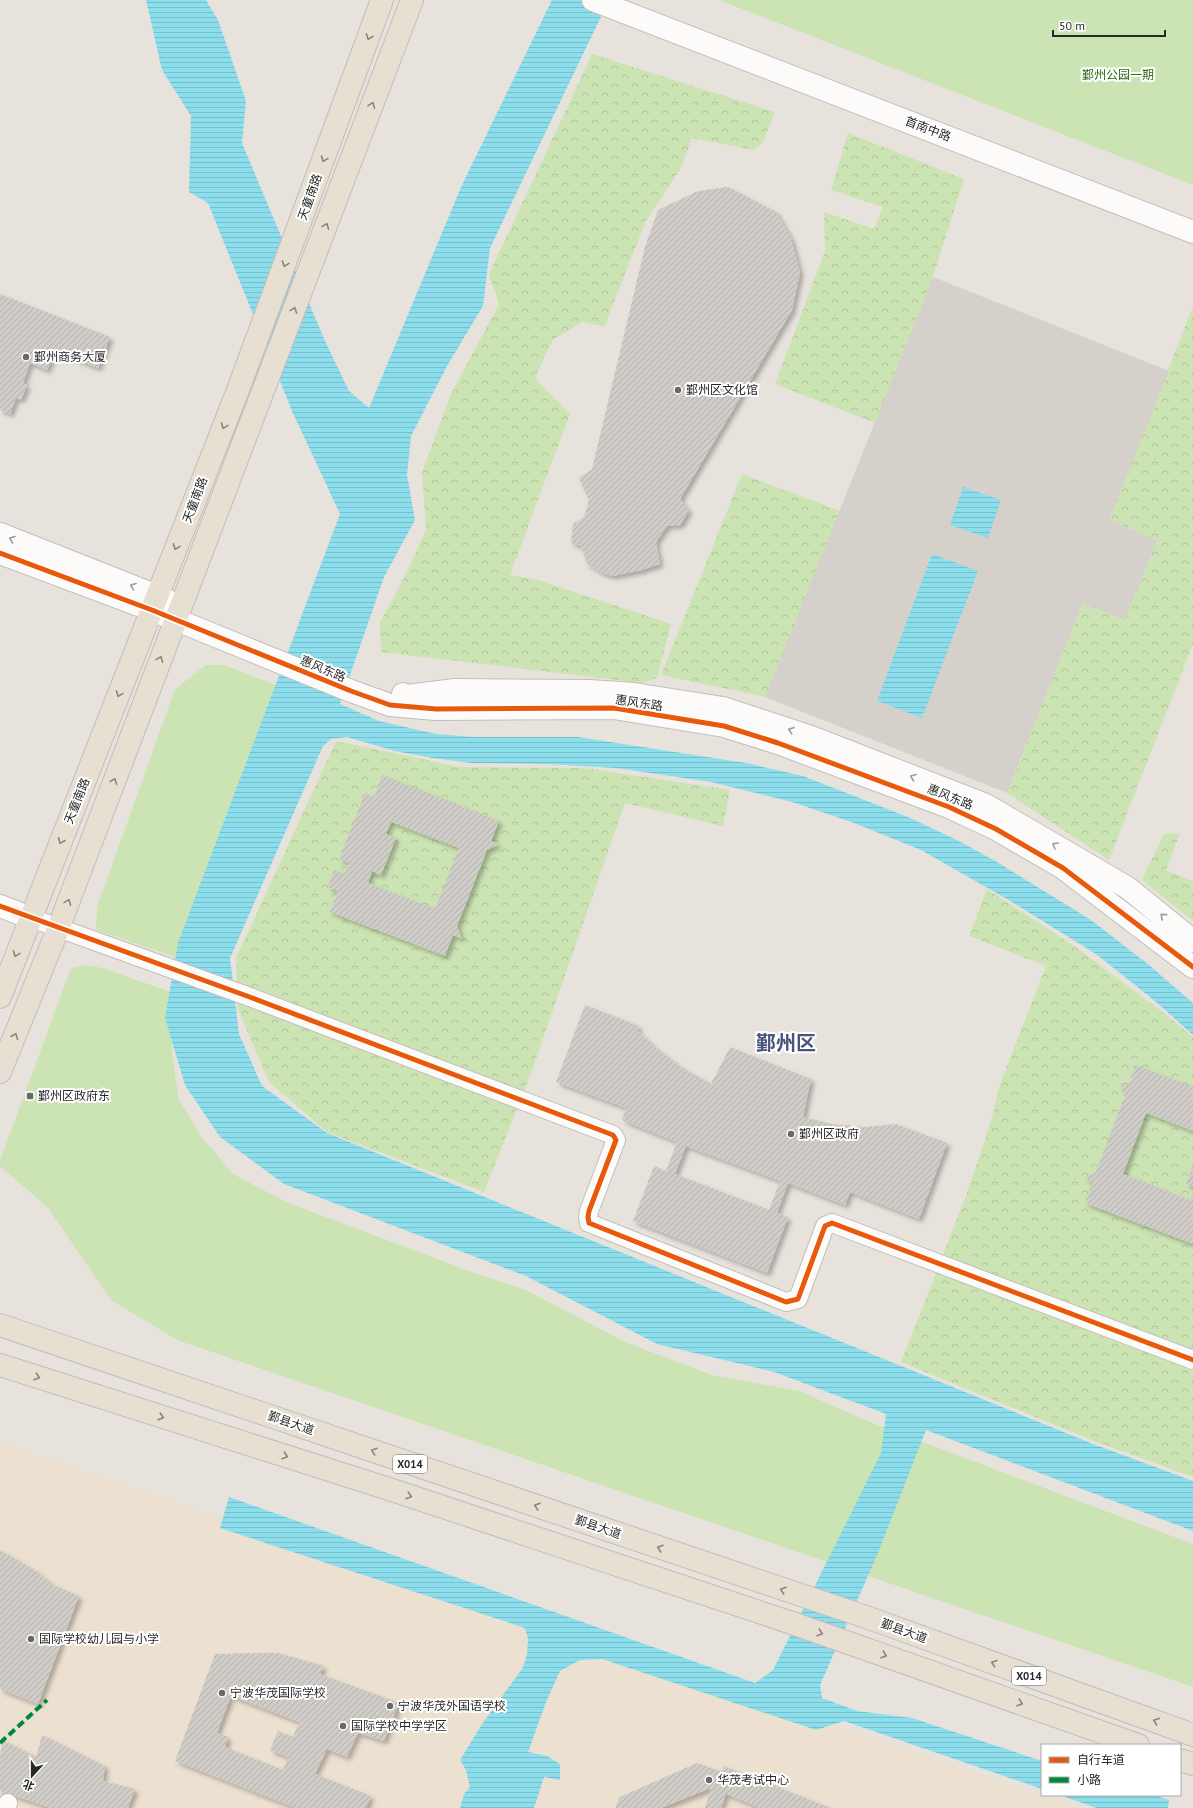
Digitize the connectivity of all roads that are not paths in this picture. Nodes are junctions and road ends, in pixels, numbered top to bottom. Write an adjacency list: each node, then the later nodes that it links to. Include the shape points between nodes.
1 (382, 0): 7 (main road, 天童南路, one-way to 7, via 238,390)
2 (412, 0): 8 (main road, 天童南路, one-way to 2)
3 (593, 0): 4 (street, 首南中路)
4 (1193, 232)
5 (0, 534): 7 (street, 惠风东路, one-way to 5)
6 (0, 553): 7 (street, 惠风东路)
7 (155, 603): 8 (street, 惠风东路); 11 (main road, 天童南路, one-way to 11)
8 (178, 612): 9 (street, 惠风东路); 12 (main road, 天童南路, one-way to 8)
9 (355, 685): 13 (street, 惠风东路, one-way to 9, via 1128,888 986,805 811,737 723,708 634,694 589,691 455,690 407,696); 14 (street, 惠风东路, via 390,705 436,709 614,708 724,726 778,743 949,807 996,829 1063,868)
10 (0, 906): 11 (street)
11 (31, 918): 12 (street); 15 (main road, 天童南路, one-way to 15)
12 (58, 929): 16 (main road, 天童南路, one-way to 12); 18 (street, via 247,996 613,1135 616,1140 589,1211 589,1223 786,1302 798,1299 825,1226 832,1223)
13 (1193, 941)
14 (1193, 967)
15 (0, 996)
16 (0, 1072)
17 (0, 1325): 20 (main road, 鄞县大道 / X014, one-way to 17, via 866,1617)
18 (1193, 1360)
19 (0, 1365): 21 (main road, X014, one-way to 21, via 389,1489 792,1623)
20 (1193, 1735)
21 (1135, 1744)
22 (1181, 1760): 23 (main road)
23 (1193, 1764)

